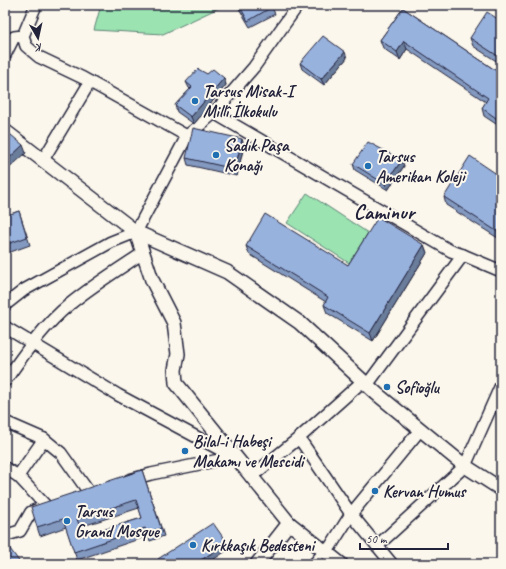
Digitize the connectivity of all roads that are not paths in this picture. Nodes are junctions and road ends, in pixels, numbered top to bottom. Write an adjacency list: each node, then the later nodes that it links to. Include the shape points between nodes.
1 (36, 5): 3 (street)
2 (298, 5): 6 (street, via 254,67)
3 (23, 36): 4 (street, via 14,37); 5 (street, via 26,46 39,57)
4 (5, 55)
5 (90, 82): 8 (street); 9 (street)
6 (214, 112): 8 (street); 12 (street, via 438,244)
7 (5, 131): 9 (street)
8 (188, 136): 10 (street)
9 (43, 160): 10 (street)
10 (136, 232): 11 (street); 14 (street, via 111,242 24,290); 18 (street, via 227,272 300,323)
11 (143, 253): 16 (street, via 69,305); 24 (street, via 152,280 174,323 178,354 176,383)
12 (463, 255): 13 (street); 18 (street)
13 (501, 271)
14 (5, 305)
15 (5, 327): 16 (street)
16 (32, 343): 17 (street); 24 (street, via 118,395)
17 (5, 381)
18 (365, 383): 21 (street); 22 (street)
19 (501, 385): 25 (street)
20 (5, 422): 23 (street)
21 (420, 430): 25 (street); 32 (street)
22 (299, 438): 28 (street); 32 (street)
23 (44, 439): 27 (street); 30 (street, via 61,453 84,492)
24 (234, 456): 28 (street); 29 (street)
25 (465, 466): 31 (street); 35 (street)
26 (5, 468): 27 (street)
27 (18, 476): 34 (street, via 49,504 31,512 20,531)
28 (251, 477): 33 (street)
29 (116, 484)
30 (102, 487)
31 (501, 489)
32 (352, 514): 35 (street); 36 (street)
33 (289, 523): 36 (street); 37 (street)
34 (5, 534)
35 (377, 546): 40 (street)
36 (325, 551): 38 (street); 39 (street)
37 (263, 562)
38 (312, 564)
39 (341, 564)
40 (392, 564)

